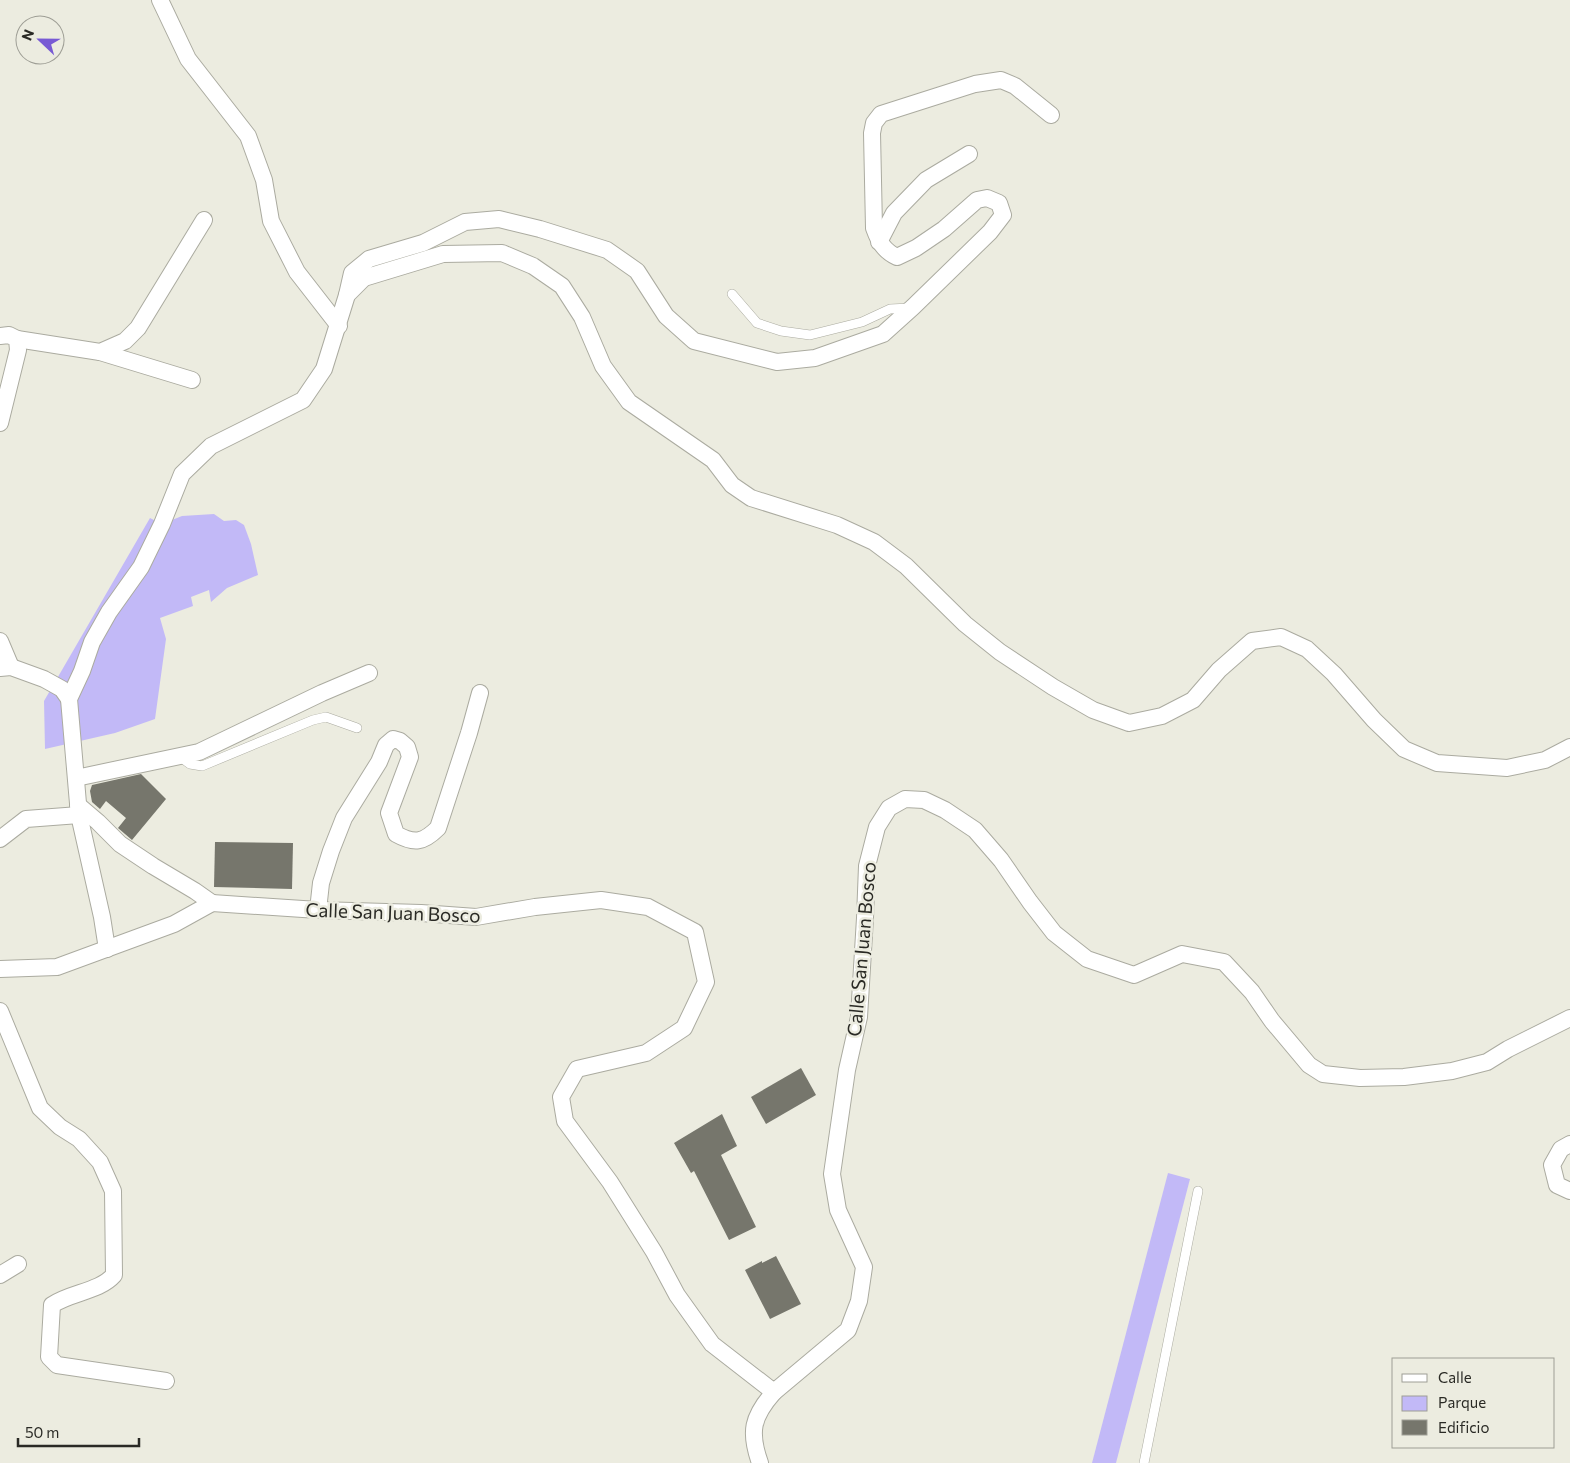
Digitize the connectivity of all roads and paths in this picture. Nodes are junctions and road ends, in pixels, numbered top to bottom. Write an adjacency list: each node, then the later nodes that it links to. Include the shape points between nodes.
1 (160, 0): 9 (street, via 188,59 248,136 264,180 271,221 297,272)
2 (1051, 115): 5 (street, via 1015,86 1001,80 974,84 881,114 872,133 874,228)
3 (969, 154): 5 (street, via 926,180 894,213)
4 (204, 220): 12 (street, via 138,328 126,341)
5 (879, 242): 8 (street, via 888,253 897,256 916,248 977,200 987,198 999,203 1002,215 990,232)
6 (732, 294): 8 (lane, via 758,323 781,331 810,335 862,322 890,309)
7 (347, 295): 8 (street, via 352,273 369,259 423,243 465,222 499,219 607,250 636,271 666,316 694,341 777,362 816,358 883,334); 9 (street); 21 (street, via 364,278 443,254 502,253 533,266 562,286 582,317 603,366 629,402 713,460 732,485 751,498 837,525 874,542 906,566 965,624 1000,652 1094,710 1130,723 1162,716 1193,700 1219,670 1252,641 1281,637 1307,649 1404,749 1437,763 1507,768 1545,760)
8 (913, 307)
9 (339, 326): 19 (street, via 324,369 303,400 211,446 182,474 141,567 92,642)
10 (0, 336): 11 (street)
11 (16, 340): 12 (street); 14 (street, via 18,350)
12 (100, 352): 13 (street)
13 (192, 380)
14 (0, 423)
15 (0, 641): 16 (street)
16 (5, 668): 19 (street, via 44,679 62,689)
17 (369, 673): 22 (street, via 199,752)
18 (480, 692): 27 (street, via 438,828 430,837 419,841 396,834 389,813 410,757 407,747 393,739 386,745 344,818 321,882)
19 (69, 699): 23 (street)
20 (357, 728): 22 (lane, via 326,717 202,766 190,764)
21 (1570, 747)
22 (179, 756): 23 (street)
23 (76, 778): 24 (street)
24 (79, 810): 25 (street, via 26,818); 26 (street, via 98,822 120,844); 28 (street)
25 (0, 839)
26 (212, 903): 27 (street, Calle San Juan Bosco); 28 (street, via 174,924)
27 (318, 910): 38 (street, Calle San Juan Bosco, via 476,917 601,900 648,907 695,932 706,982 684,1028 646,1053 577,1069 561,1097 565,1121 610,1182 677,1295 712,1344)
28 (107, 949): 29 (street, via 57,967)
29 (0, 969)
30 (0, 1010): 37 (street, via 40,1108 80,1140 100,1162 113,1191 114,1275 107,1283 61,1298 52,1305 49,1357 57,1365)
31 (1570, 1018): 38 (street, Calle San Juan Bosco, via 1487,1062 1452,1070 1404,1077 1360,1078 1323,1074 1309,1064 1224,962 1182,954 1134,975 1088,959 1054,933 975,830 924,800 905,800 889,808 877,827 867,866 859,1017 846,1070 832,1174 838,1210 864,1267 859,1301 848,1330)
32 (1570, 1144): 34 (street, via 1561,1149 1552,1165 1557,1185)
33 (1198, 1190): 40 (lane)
34 (1570, 1191)
35 (18, 1264): 36 (street)
36 (0, 1275)
37 (166, 1381)
38 (774, 1392): 39 (street, Calle San Juan Bosco, via 762,1405 754,1426 754,1445)
39 (760, 1463)
40 (1144, 1463)

